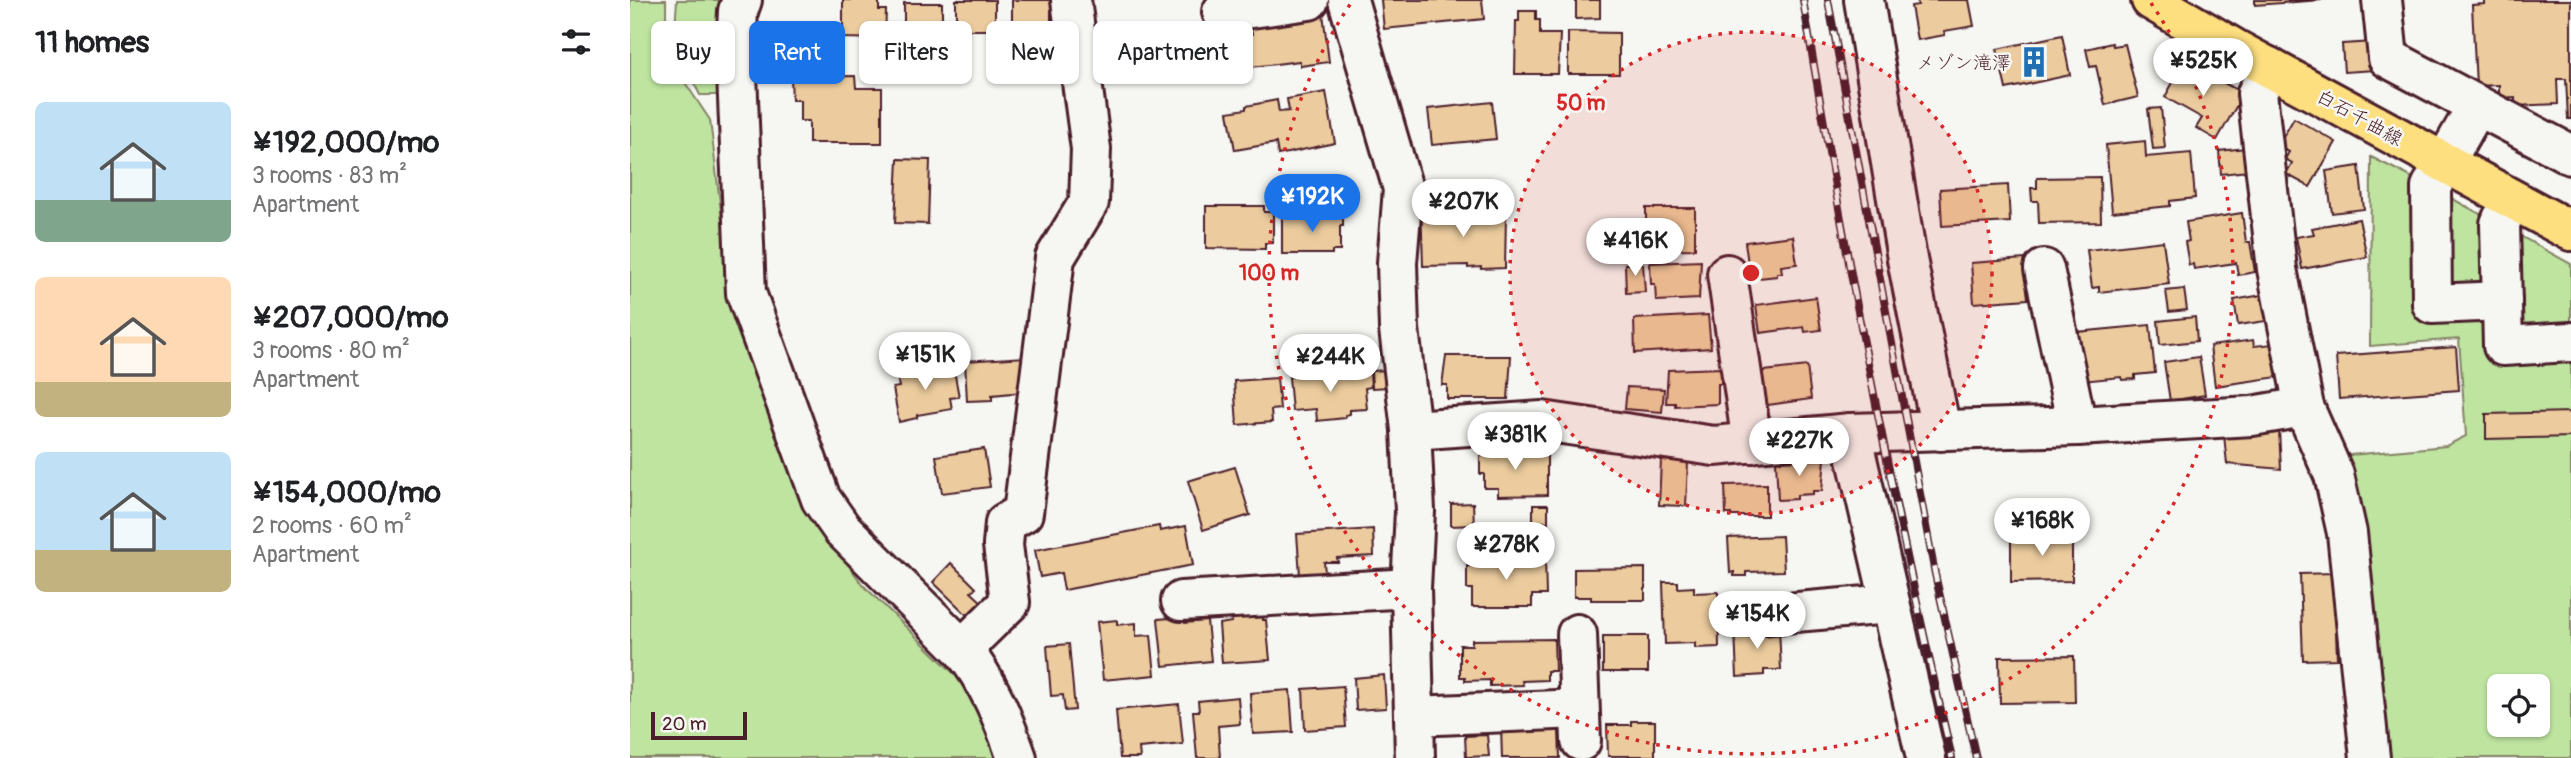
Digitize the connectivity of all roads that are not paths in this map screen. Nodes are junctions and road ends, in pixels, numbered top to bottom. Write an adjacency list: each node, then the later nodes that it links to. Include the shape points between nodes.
1 (742, 0): 31 (street, via 736,49 746,293 821,499 842,529)
2 (1071, 0): 31 (street, via 1091,149 1088,202 1055,258 1023,513 1005,523 1010,602)
3 (1309, 0): 9 (street)
4 (1348, 0): 22 (street, via 1403,189 1396,263)
5 (1864, 0): 23 (street)
6 (2151, 0): 8 (main road, 白石千曲線)
7 (2382, 0): 11 (street, via 2388,58)
8 (2193, 10): 10 (main road, 白石千曲線)
9 (1222, 12)
10 (2269, 67): 13 (main road, 白石千曲線); 20 (street, via 2257,93 2277,269)
11 (2477, 106): 12 (street); 13 (street)
12 (2571, 156)
13 (2444, 163): 15 (main road, 白石千曲線); 18 (street, via 2431,187 2432,304)
14 (2502, 219): 18 (street)
15 (2571, 231)
16 (2044, 269): 21 (street)
17 (1727, 274): 25 (street)
18 (2502, 301): 19 (street, via 2503,346)
19 (2571, 342)
20 (2304, 407): 21 (street, via 2252,416); 36 (street, via 2334,475 2347,533)
21 (2077, 426): 23 (street)
22 (1411, 430): 25 (street, via 1542,421 1714,446); 26 (street, via 1415,510)
23 (1941, 431): 24 (street)
24 (1852, 433): 25 (street); 28 (street)
25 (1752, 443)
26 (1411, 588): 27 (street); 32 (street)
27 (1181, 601)
28 (1890, 604): 29 (street); 35 (street)
29 (1738, 617)
30 (1577, 634): 32 (street, via 1580,725)
31 (962, 649): 33 (street, via 1000,707)
32 (1414, 716): 34 (street)
33 (1017, 758)
34 (1415, 758)
35 (1926, 758)
36 (2370, 758)

